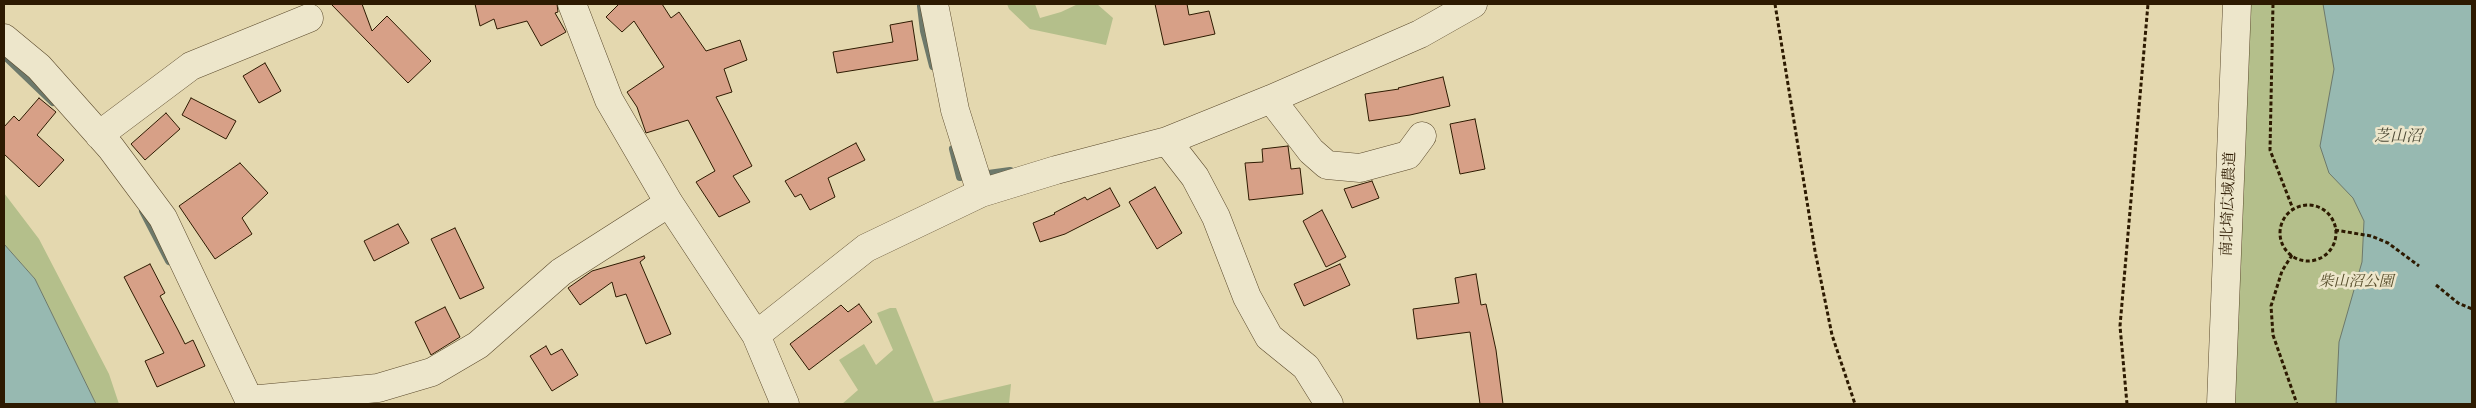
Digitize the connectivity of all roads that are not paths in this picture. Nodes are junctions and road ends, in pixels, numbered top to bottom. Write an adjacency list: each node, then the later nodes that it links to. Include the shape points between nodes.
1 (572, 4): 12 (street, via 609,100)
2 (934, 4): 11 (street, via 955,110)
3 (1473, 4): 7 (street, via 1420,34)
4 (2237, 4): 17 (street, 南北埼広域農道)
5 (309, 18): 8 (street, via 191,66)
6 (4, 38): 8 (street, via 39,67)
7 (1271, 99): 9 (street, via 1311,152 1326,165 1360,168 1408,155); 10 (street)
8 (99, 135): 14 (street, via 163,218)
9 (1422, 136)
10 (1167, 141): 11 (street); 16 (street, via 1195,177 1208,201 1247,297 1269,337 1306,366)
11 (981, 193): 13 (street, via 866,248)
12 (669, 203): 13 (street); 14 (street, via 561,272 478,346 432,372 378,388)
13 (756, 335): 15 (street)
14 (250, 402)
15 (785, 404)
16 (1329, 404)
17 (2221, 404)

